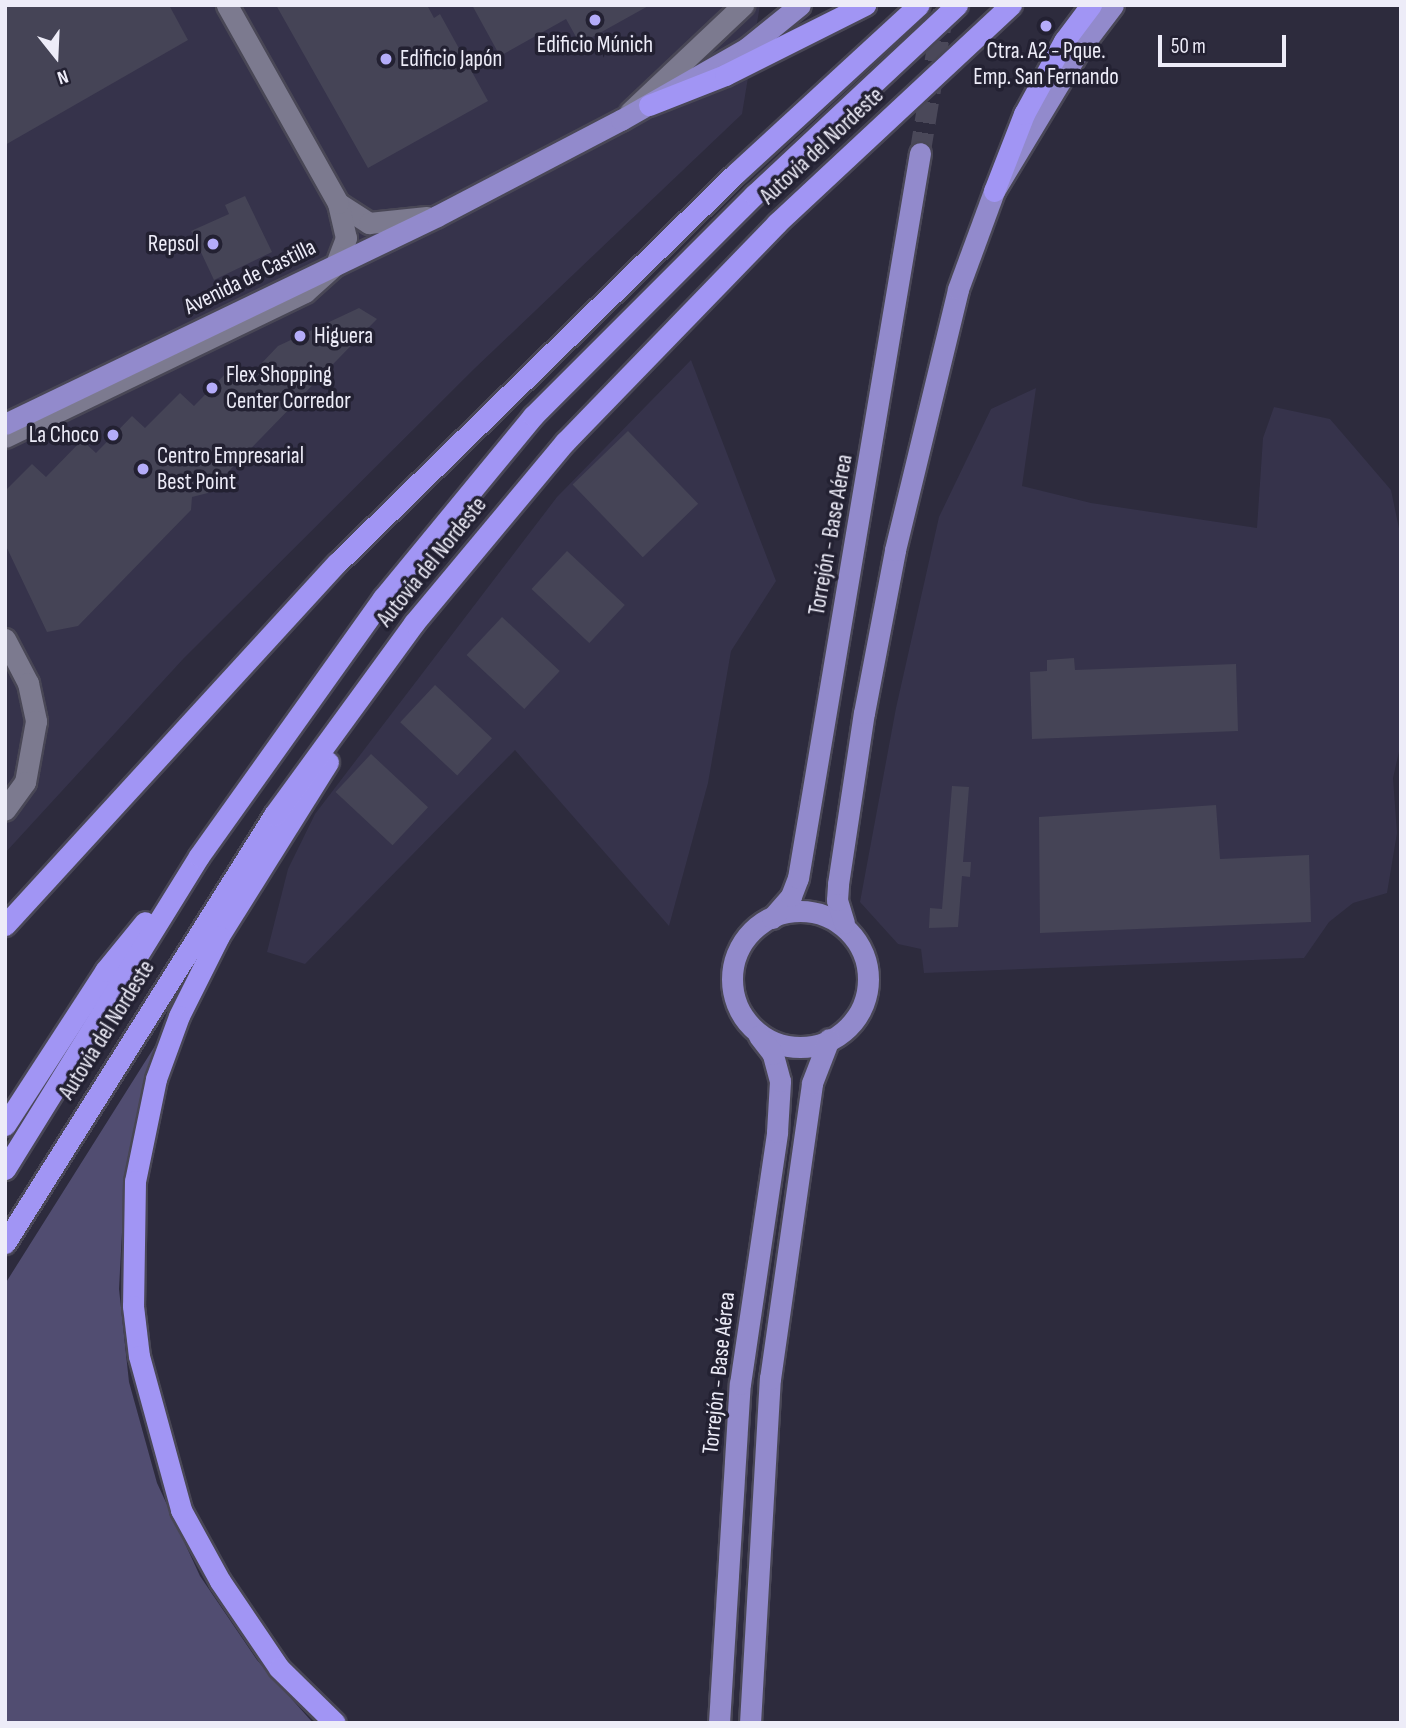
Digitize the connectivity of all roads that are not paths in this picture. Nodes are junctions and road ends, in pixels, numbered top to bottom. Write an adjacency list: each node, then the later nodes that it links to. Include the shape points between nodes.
1 (227, 5): 14 (street)
2 (743, 5): 11 (street)
3 (800, 5): 10 (main road, via 764,37)
4 (865, 5): 10 (highway, via 724,75)
5 (919, 5): 25 (highway, via 736,173 337,563)
6 (957, 5): 22 (highway, Autovía del Nordeste, via 754,195 533,416 383,598)
7 (1012, 5): 19 (highway, Autovía del Nordeste, via 777,223 565,442)
8 (1091, 5): 13 (highway, via 1063,41 1024,114)
9 (1113, 5): 13 (main road, via 1079,50)
10 (649, 105): 11 (main road)
11 (621, 120): 15 (main road)
12 (920, 153): 23 (main road, Torrejón - Base Aérea, via 798,878 791,896)
13 (994, 191): 24 (main road, via 941,348 895,550 841,857 837,900)
14 (338, 203): 15 (street, via 369,223); 16 (street, via 346,239)
15 (437, 216): 16 (main road)
16 (336, 264): 17 (main road, Avenida de Castilla); 18 (street, Avenida de Castilla, via 305,292)
17 (5, 424)
18 (5, 437)
19 (414, 623): 30 (highway, Autovía del Nordeste, via 274,815); 31 (highway, via 219,936 179,1016 156,1079 135,1181 133,1306 139,1356 181,1510 220,1581 279,1668)
20 (5, 639): 21 (street, via 28,683 36,721 25,782)
21 (5, 810)
22 (199, 856): 28 (highway, via 105,971); 29 (highway, Autovía del Nordeste)
23 (772, 918): 24 (main road, via 815,911); 26 (main road, via 741,944 730,978 737,1012)
24 (844, 923): 27 (main road, via 867,959 865,1000 851,1023)
25 (5, 925)
26 (760, 1036): 27 (main road, via 794,1048); 32 (main road, Torrejón - Base Aérea, via 773,1054 780,1081 777,1132 740,1384)
27 (829, 1039): 33 (main road, via 812,1083 770,1379)
28 (5, 1125)
29 (5, 1169)
30 (5, 1243)
31 (335, 1723)
32 (719, 1723)
33 (751, 1723)

